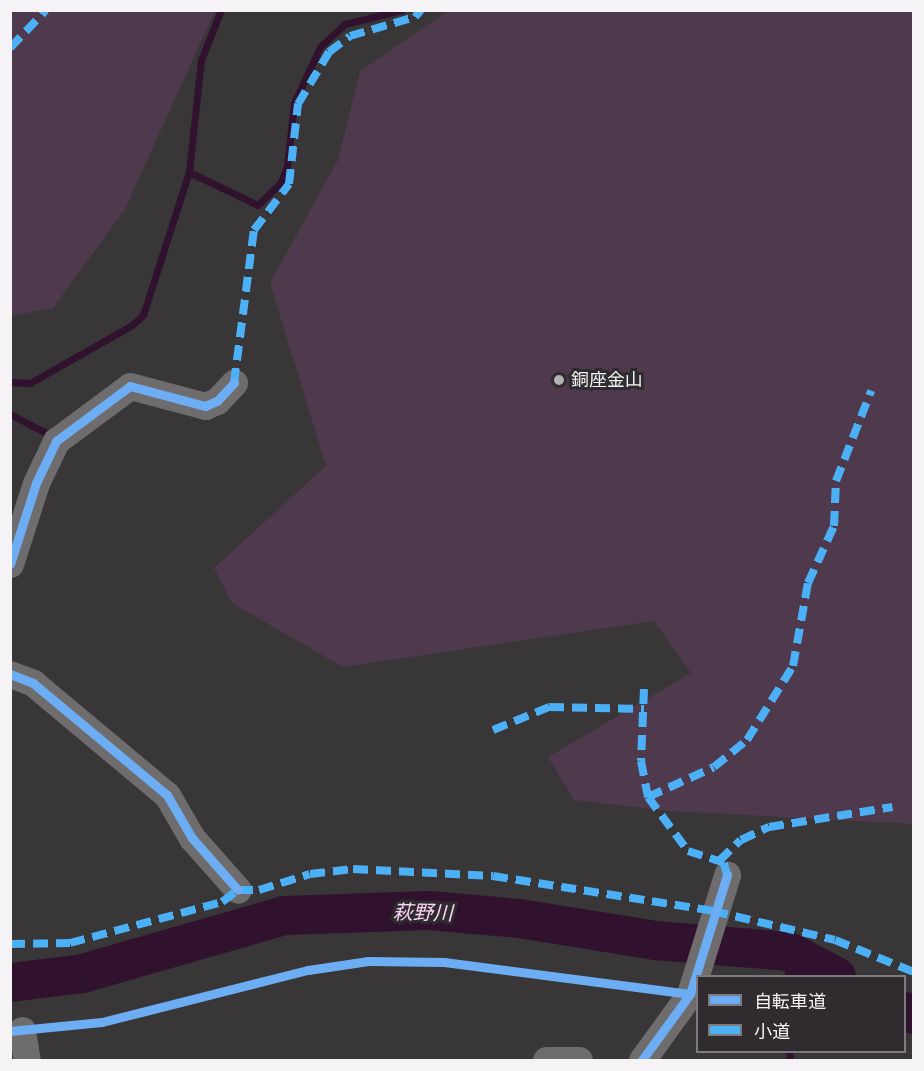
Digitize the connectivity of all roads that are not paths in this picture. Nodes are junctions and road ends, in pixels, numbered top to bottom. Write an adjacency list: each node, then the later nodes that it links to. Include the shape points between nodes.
1 (234, 383): 2 (street, via 217,401 205,406 130,386 56,441 36,483)
2 (10, 564)
3 (10, 674): 5 (street, via 33,683 167,795 204,854)
4 (726, 875): 10 (street, via 690,994)
5 (238, 890)
6 (22, 1030): 7 (street)
7 (27, 1060)
8 (546, 1060): 9 (street)
9 (579, 1060)
10 (642, 1060)

